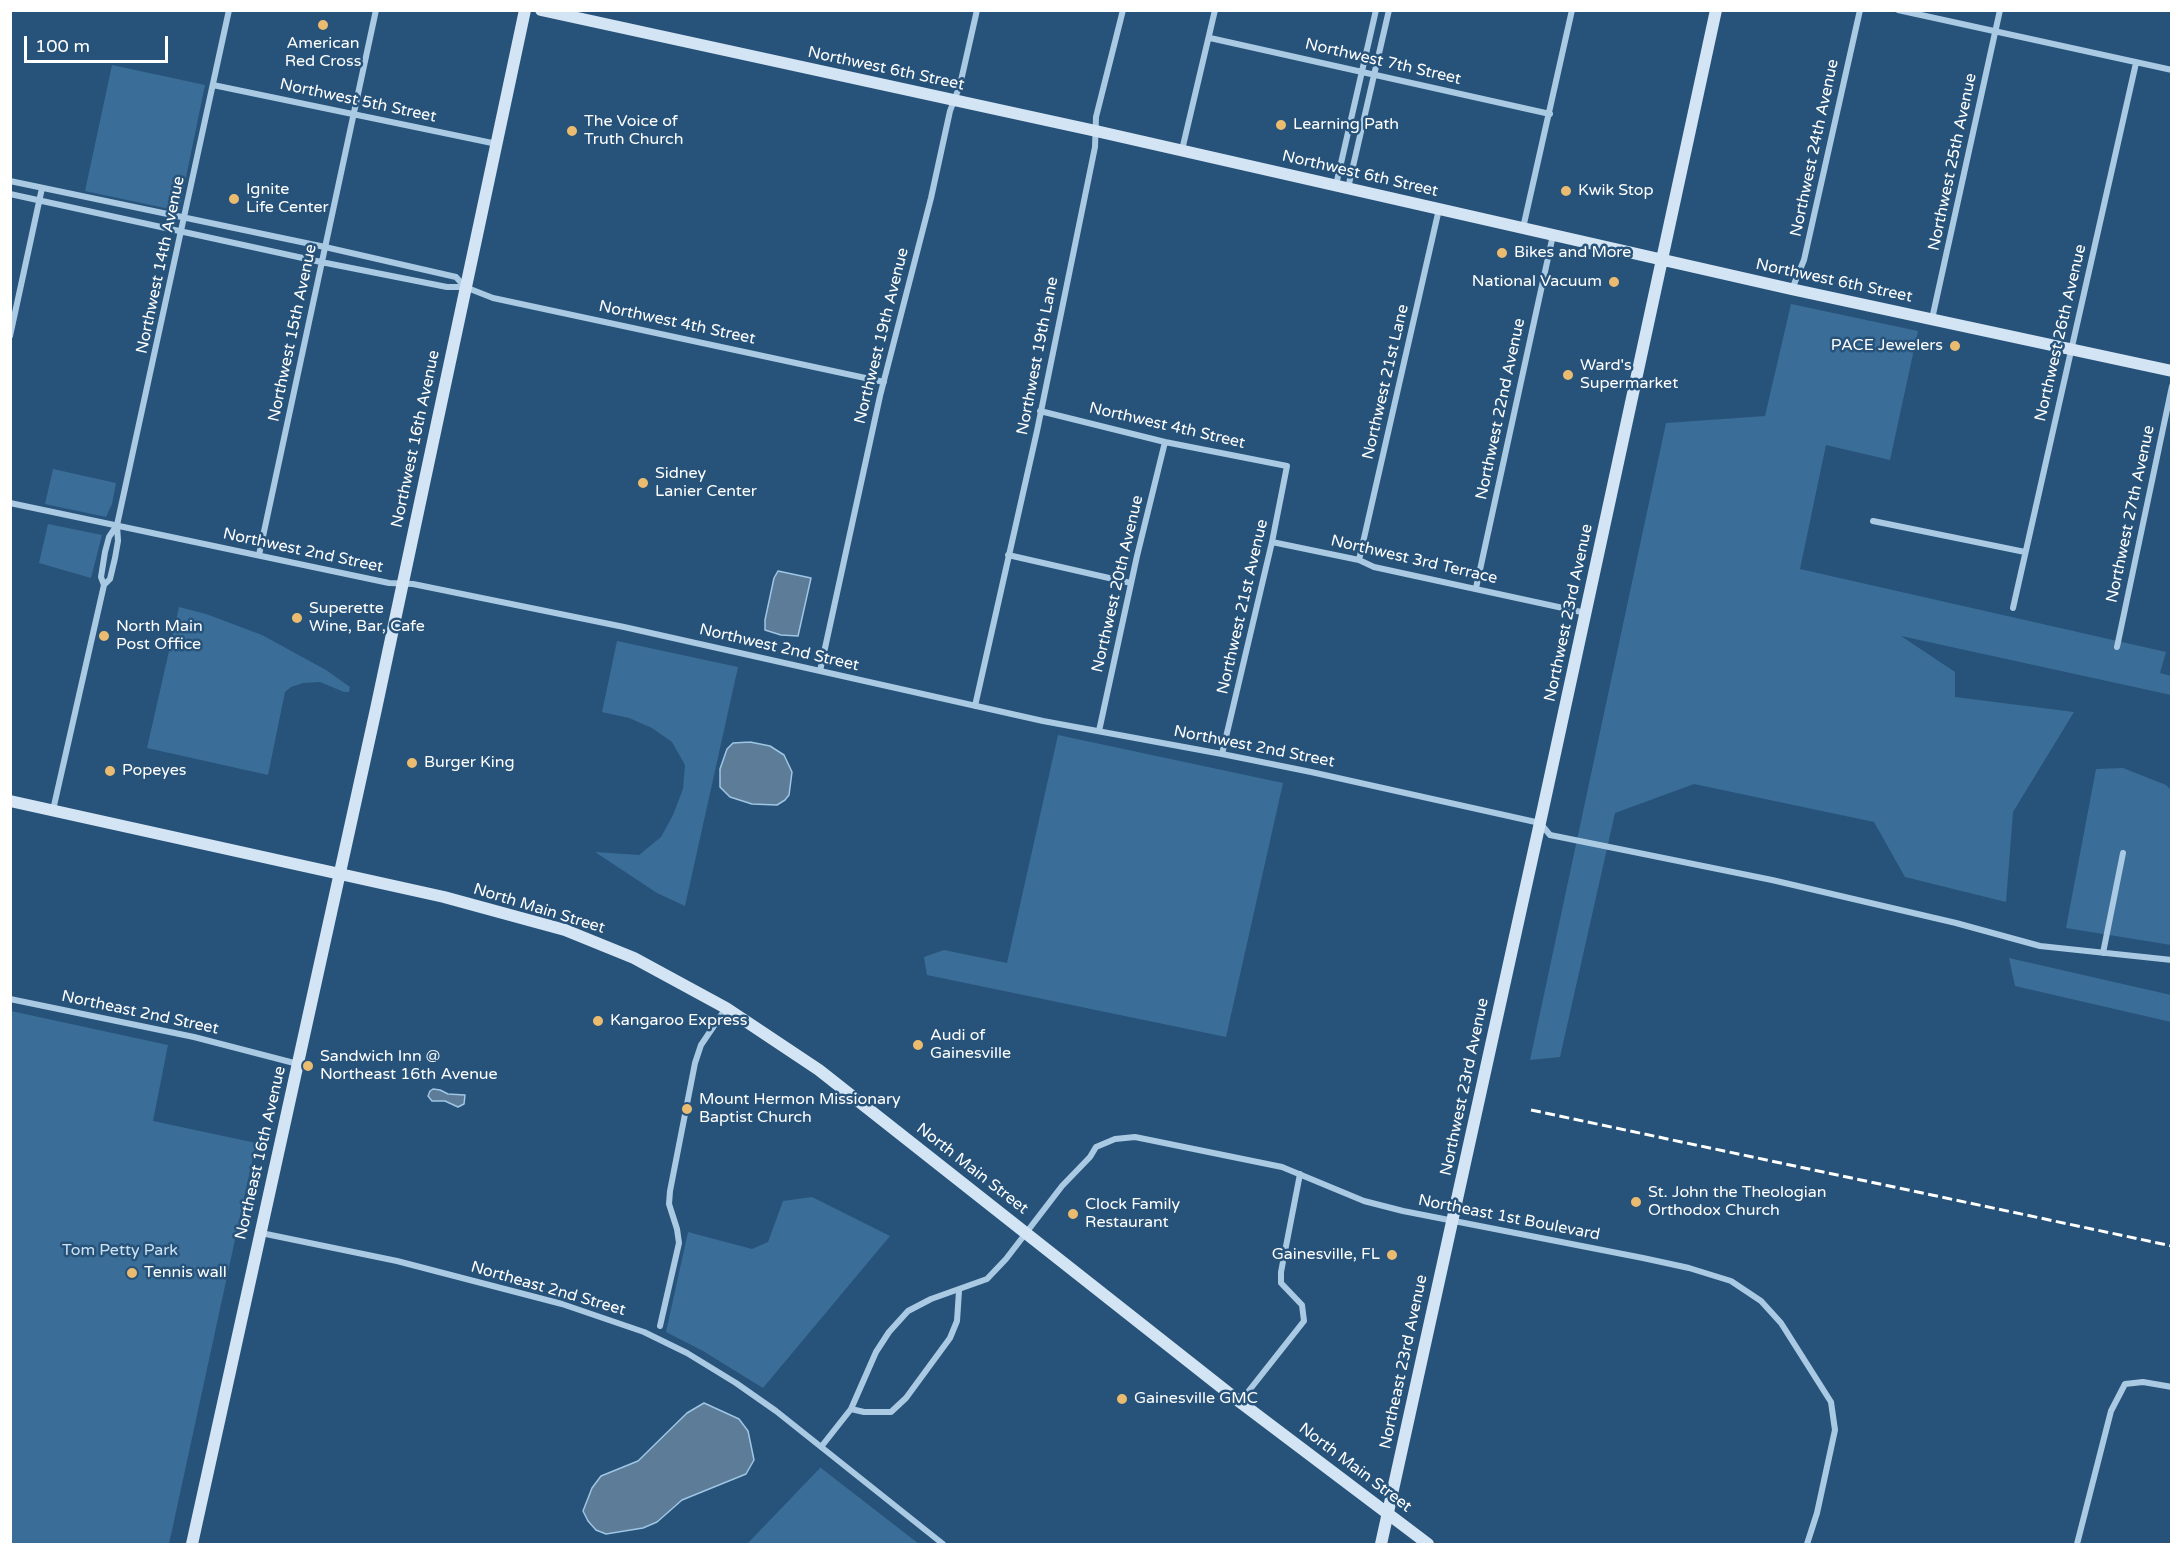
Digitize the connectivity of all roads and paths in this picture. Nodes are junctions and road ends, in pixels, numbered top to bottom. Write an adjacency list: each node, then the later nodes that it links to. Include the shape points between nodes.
1 (229, 10): 21 (street, Northwest 14th Avenue)
2 (376, 10): 23 (street, Northwest 15th Avenue)
3 (525, 10): 26 (main road, Northwest 16th Avenue)
4 (541, 10): 22 (main road, Northwest 6th Street)
5 (977, 10): 22 (street, Northwest 19th Avenue)
6 (1123, 10): 25 (street, Northwest 19th Lane, via 1096,117)
7 (1215, 10): 16 (street)
8 (1376, 10): 19 (street)
9 (1389, 10): 20 (street)
10 (1572, 10): 24 (street)
11 (1716, 10): 39 (main road, Northwest 23rd Avenue)
12 (1860, 10): 42 (street, Northwest 24th Avenue, via 1804,260)
13 (1898, 10): 15 (street)
14 (2000, 10): 15 (street, Northwest 25th Avenue)
15 (1995, 31): 17 (street); 43 (street, Northwest 25th Avenue)
16 (1210, 38): 19 (street, Northwest 7th Street); 27 (street)
17 (2136, 63): 18 (street); 45 (street, Northwest 26th Avenue)
18 (2172, 70)
19 (1363, 71): 20 (street, Northwest 7th Street); 29 (street)
20 (1375, 74): 24 (street, Northwest 7th Street); 29 (street)
21 (213, 85): 23 (street, Northwest 5th Street); 34 (street, Northwest 14th Avenue)
22 (953, 100): 25 (main road, Northwest 6th Street); 47 (street, Northwest 19th Avenue)
23 (353, 114): 26 (street, Northwest 5th Street); 38 (street, Northwest 15th Avenue)
24 (1550, 114): 35 (street)
25 (1096, 131): 27 (main road, Northwest 6th Street); 49 (street, Northwest 19th Lane)
26 (497, 144): 41 (main road, Northwest 16th Avenue)
27 (1181, 151): 29 (main road, Northwest 6th Street)
28 (10, 181): 30 (street, Northwest 4th Street)
29 (1342, 187): 33 (main road, Northwest 6th Street)
30 (42, 188): 32 (street); 34 (street, Northwest 4th Street)
31 (10, 194): 32 (street, Northwest 4th Street)
32 (40, 200): 36 (street, Northwest 4th Street); 44 (street)
33 (1439, 209): 35 (main road, Northwest 6th Street); 59 (street, Northwest 21st Lane)
34 (185, 219): 36 (street, Northwest 14th Avenue); 38 (street, Northwest 4th Street)
35 (1522, 228): 37 (main road, Northwest 6th Street)
36 (183, 231): 40 (street, Northwest 4th Street); 54 (street, Northwest 14th Avenue)
37 (1553, 235): 39 (main road, Northwest 6th Street); 63 (street, Northwest 22nd Avenue)
38 (325, 247): 40 (street, Northwest 15th Avenue); 41 (street, Northwest 4th Street, via 456,277)
39 (1661, 260): 42 (main road, Northwest 6th Street); 65 (main road, Northwest 23rd Avenue)
40 (321, 262): 41 (street, Northwest 4th Street); 57 (street, Northwest 15th Avenue)
41 (465, 287): 47 (street, Northwest 4th Street, via 493,298); 60 (main road, Northwest 16th Avenue)
42 (1791, 290): 43 (main road, Northwest 6th Street)
43 (1932, 320): 45 (main road, Northwest 6th Street)
44 (10, 336)
45 (2071, 350): 46 (main road, Northwest 6th Street); 56 (street, Northwest 26th Avenue)
46 (2172, 371)
47 (884, 382): 67 (street, Northwest 19th Avenue)
48 (2172, 386): 66 (street, Northwest 27th Avenue)
49 (1040, 411): 50 (street, Northwest 4th Street); 58 (street, Northwest 19th Lane)
50 (1165, 442): 51 (street, Northwest 4th Street); 61 (street, Northwest 20th Avenue)
51 (1287, 466): 55 (street, Northwest 21st Avenue)
52 (10, 503): 54 (street, Northwest 2nd Street)
53 (1873, 520): 56 (street)
54 (117, 525): 57 (street, Northwest 2nd Street); 62 (street, Northwest 14th Avenue, via 115,558 110,579); 62 (street, Northwest 14th Avenue, via 105,552 101,577)
55 (1272, 542): 59 (street, Northwest 3rd Terrace); 70 (street, Northwest 21st Avenue)
56 (2025, 552): 64 (street, Northwest 26th Avenue)
57 (259, 555): 60 (street, Northwest 2nd Street)
58 (1008, 555): 61 (street); 68 (street, Northwest 19th Lane)
59 (1359, 560): 63 (street, Northwest 3rd Terrace, via 1374,567)
60 (403, 583): 67 (street, Northwest 2nd Street); 75 (main road, Northwest 16th Avenue)
61 (1131, 583): 69 (street, Northwest 20th Avenue)
62 (104, 585): 72 (street, Northwest 14th Avenue)
63 (1476, 588): 65 (street, Northwest 3rd Terrace)
64 (2013, 609)
65 (1586, 613): 73 (main road, Northwest 23rd Avenue)
66 (2117, 647)
67 (820, 671): 68 (street, Northwest 2nd Street)
68 (975, 706): 69 (street, Northwest 2nd Street)
69 (1099, 731): 70 (street, Northwest 2nd Street)
70 (1222, 754): 73 (street, Northwest 2nd Street)
71 (10, 801): 72 (main road, North Main Street)
72 (53, 810): 75 (main road, North Main Street)
73 (1540, 823): 76 (street, Northwest 2nd Street, via 1550,835 1772,880 2040,946); 82 (main road, Northwest 23rd Avenue)
74 (2123, 853): 76 (street)
75 (340, 874): 79 (main road, North Main Street, via 565,930 634,958); 80 (main road, Northeast 16th Avenue)
76 (2103, 953): 77 (street, Northwest 2nd Street)
77 (2172, 960)
78 (10, 999): 80 (street, Northeast 2nd Street, via 194,1037)
79 (726, 1008): 84 (main road, North Main Street, via 819,1070); 86 (street, via 701,1045 695,1064 670,1191 669,1204 679,1243)
80 (298, 1064): 83 (main road, Northeast 16th Avenue)
81 (1300, 1174): 82 (street, Northeast 1st Boulevard, via 1364,1201); 84 (street, Northeast 1st Boulevard, via 1282,1167 1125,1136 1096,1147); 88 (street, via 1281,1283 1302,1305 1304,1321)
82 (1452, 1221): 91 (main road, Northeast 23rd Avenue); 96 (street, Northeast 1st Boulevard, via 1689,1268 1731,1281 1761,1301 1781,1323 1831,1402 1835,1430)
83 (260, 1233): 90 (street, Northeast 2nd Street, via 407,1264 562,1304 644,1332 736,1383); 92 (main road, Northeast 16th Avenue)
84 (1026, 1233): 85 (street, Northeast 1st Boulevard, via 987,1279); 88 (main road, North Main Street)
85 (958, 1291): 89 (street, Northeast 1st Boulevard, via 908,1311 895,1325 876,1353); 89 (street, via 957,1321 950,1338 906,1398 891,1412)
86 (660, 1326)
87 (2172, 1387): 97 (street, via 2143,1382 2126,1384 2111,1410)
88 (1240, 1402): 91 (main road, North Main Street)
89 (851, 1409): 90 (street, Northeast 1st Boulevard)
90 (821, 1447): 93 (street, Northeast 2nd Street)
91 (1388, 1513): 94 (main road, Northeast 23rd Avenue); 95 (main road, North Main Street)
92 (192, 1545)
93 (943, 1545)
94 (1381, 1545)
95 (1428, 1545)
96 (1807, 1545)
97 (2076, 1545)

